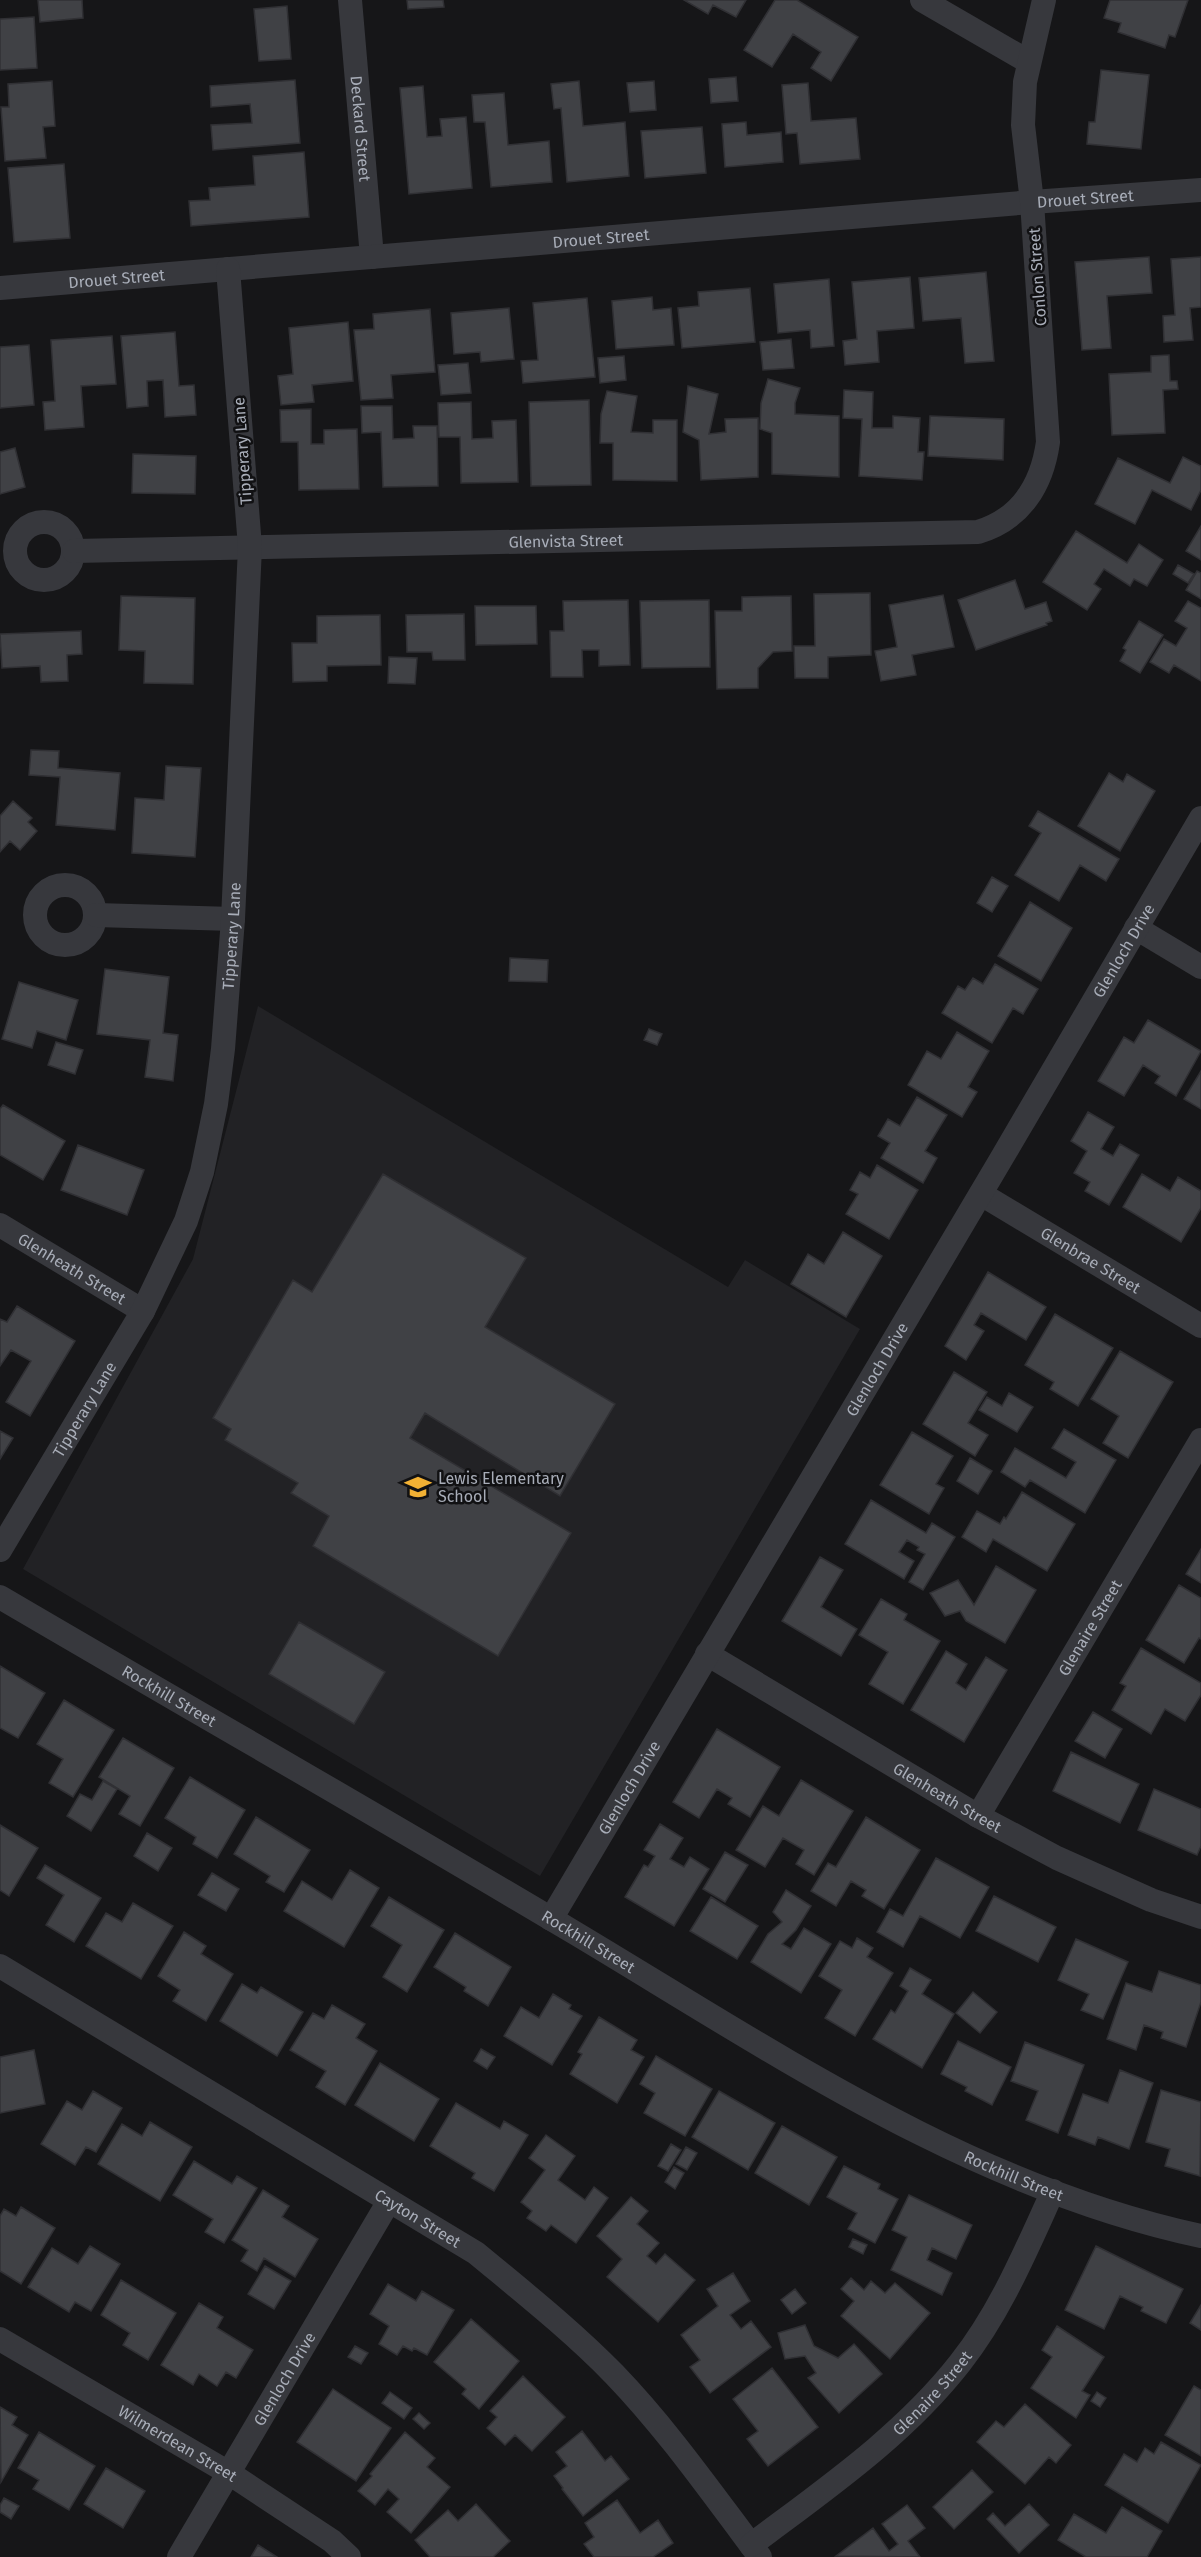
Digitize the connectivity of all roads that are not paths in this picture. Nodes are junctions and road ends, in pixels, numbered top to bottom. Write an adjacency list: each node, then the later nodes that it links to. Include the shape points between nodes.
1 (350, 0): 7 (street, Deckard Street)
2 (922, 0): 4 (street)
3 (1044, 0): 4 (street, Conlon Street)
4 (1029, 62): 6 (street, Conlon Street, via 1023,125)
5 (1201, 190): 6 (street, Drouet Street)
6 (1032, 202): 7 (street, Drouet Street); 10 (street, Conlon Street, via 1048,442)
7 (372, 257): 8 (street, Drouet Street)
8 (228, 269): 9 (street, Drouet Street); 11 (street, Tipperary Lane)
9 (0, 288)
10 (1039, 482): 11 (street, Glenvista Street, via 997,526 978,532)
11 (250, 547): 12 (street, Glenvista Street); 15 (street, Tipperary Lane)
12 (74, 551)
13 (1201, 818): 16 (street, Glenloch Drive)
14 (96, 915): 15 (street)
15 (233, 919): 20 (street, Tipperary Lane, via 223,1049 202,1172 186,1221)
16 (1136, 928): 17 (street); 18 (street, Glenloch Drive)
17 (1201, 967)
18 (981, 1194): 21 (street, Glenbrae Street); 25 (street, Glenloch Drive)
19 (0, 1225): 20 (street, Glenheath Street)
20 (143, 1311): 23 (street, Tipperary Lane)
21 (1201, 1326)
22 (1201, 1440): 26 (street, Glenaire Street)
23 (0, 1550)
24 (0, 1597): 28 (street, Rockhill Street)
25 (708, 1654): 26 (street, Glenheath Street); 28 (street, Glenloch Drive)
26 (978, 1816): 27 (street, Glenheath Street, via 1057,1858 1151,1900)
27 (1201, 1917)
28 (551, 1919): 30 (street, Rockhill Street, via 837,2091 950,2148)
29 (0, 1966): 31 (street, Cayton Street)
30 (1053, 2191): 32 (street, Rockhill Street, via 1156,2226); 35 (street, Glenaire Street, via 1012,2282 961,2363 873,2452)
31 (389, 2200): 34 (street, Glenloch Drive); 35 (street, Cayton Street, via 476,2253 614,2374 680,2449)
32 (1201, 2236)
33 (0, 2339): 34 (street, Wilmerdean Street)
34 (229, 2473): 36 (street, Glenloch Drive); 37 (street, Wilmerdean Street, via 332,2541)
35 (755, 2551)
36 (179, 2557)
37 (349, 2557)

